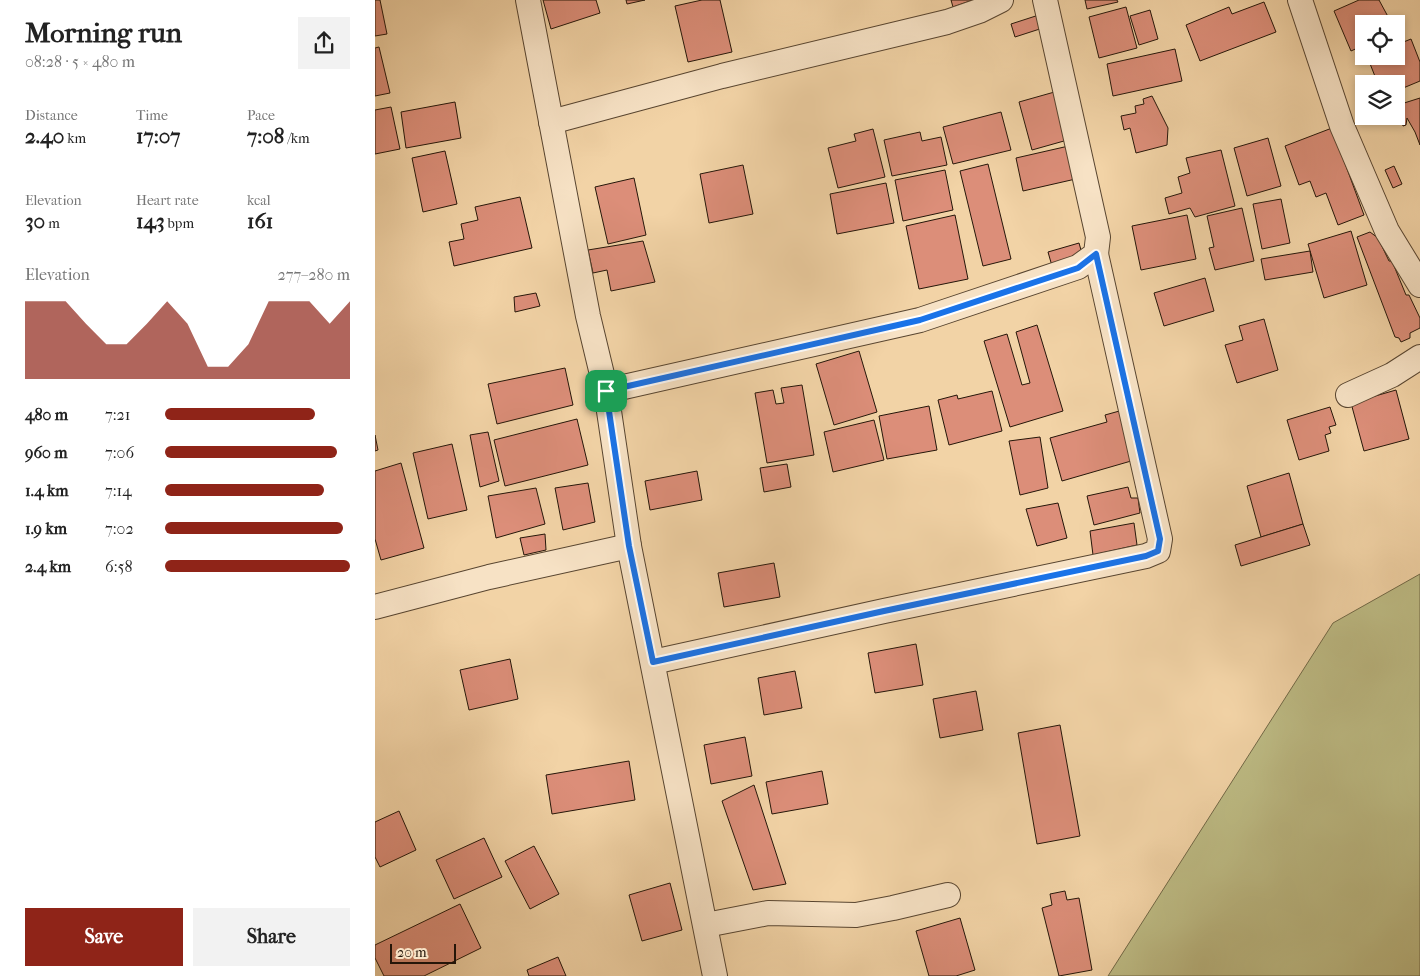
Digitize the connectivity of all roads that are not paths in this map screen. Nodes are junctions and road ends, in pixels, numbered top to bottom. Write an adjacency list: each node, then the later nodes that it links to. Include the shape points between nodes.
1 (528, 0): 5 (street)
2 (1001, 0): 5 (street, via 947,22 722,76)
3 (1045, 0): 6 (street, via 1098,238)
4 (1300, 0): 7 (street, via 1342,126 1387,231)
5 (551, 122): 9 (street)
6 (1096, 254): 9 (street, via 1078,268 920,320); 13 (street, via 1160,539 1158,551)
7 (1420, 285)
8 (1420, 357): 10 (street, via 1392,375)
9 (606, 391): 11 (street)
10 (1348, 394)
11 (629, 546): 12 (street, via 489,577); 13 (street)
12 (375, 607)
13 (653, 662): 15 (street)
14 (948, 895): 15 (street, via 856,915 768,912)
15 (705, 925): 16 (street)
16 (715, 976)

